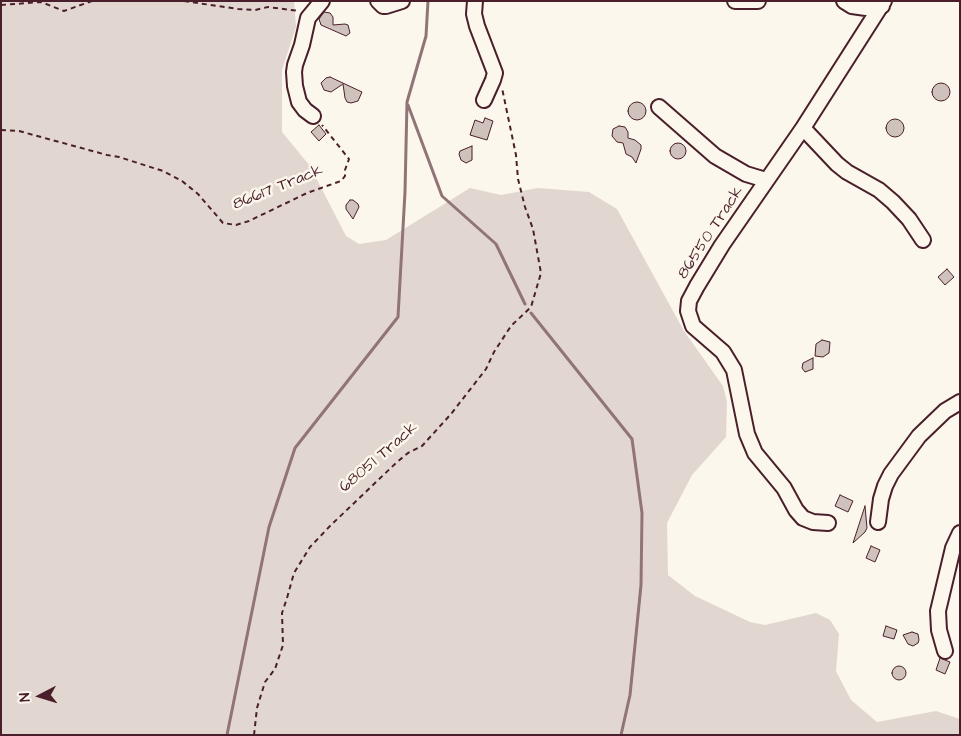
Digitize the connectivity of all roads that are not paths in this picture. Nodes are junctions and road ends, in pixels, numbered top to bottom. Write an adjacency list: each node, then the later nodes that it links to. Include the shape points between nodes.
1 (322, 1): 11 (street, via 308,18 294,64 299,102)
2 (378, 1): 3 (street, via 386,6)
3 (402, 1)
4 (475, 1): 9 (street, via 477,26 495,72)
5 (735, 1): 6 (street)
6 (758, 1)
7 (844, 1): 8 (street, via 866,8)
8 (883, 3): 12 (street, 86550 Track)
9 (484, 100)
10 (659, 107): 13 (street, via 715,156 746,174)
11 (313, 116)
12 (803, 128): 13 (street, 86550 Track); 14 (street, via 836,164 893,202)
13 (766, 180): 17 (street, 86550 Track, via 697,286 688,311 693,326 723,352 732,365 747,434 755,453 784,488 803,518)
14 (924, 240)
15 (960, 402): 16 (street, via 918,436 891,474 881,499)
16 (878, 522)
17 (828, 523)
18 (960, 533): 19 (street, via 953,548 938,611)
19 (945, 651)

